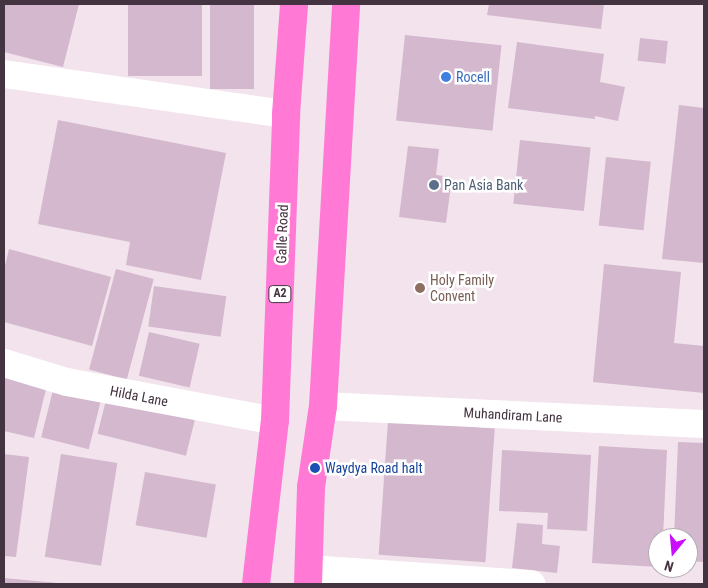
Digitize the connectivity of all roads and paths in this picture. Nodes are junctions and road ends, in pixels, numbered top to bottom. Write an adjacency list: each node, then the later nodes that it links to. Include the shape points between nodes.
1 (294, 4): 4 (highway, Galle Road / A2)
2 (346, 4): 6 (highway)
3 (4, 74): 4 (street)
4 (286, 114): 7 (highway, Galle Road / A2)
5 (4, 363): 7 (street, Hilda Lane, via 67,382)
6 (323, 406): 8 (street, Muhandiram Lane); 9 (highway, via 311,487)
7 (275, 421): 10 (highway, Galle Road / A2)
8 (704, 424)
9 (308, 577): 11 (street)
10 (256, 584)
11 (531, 584)

